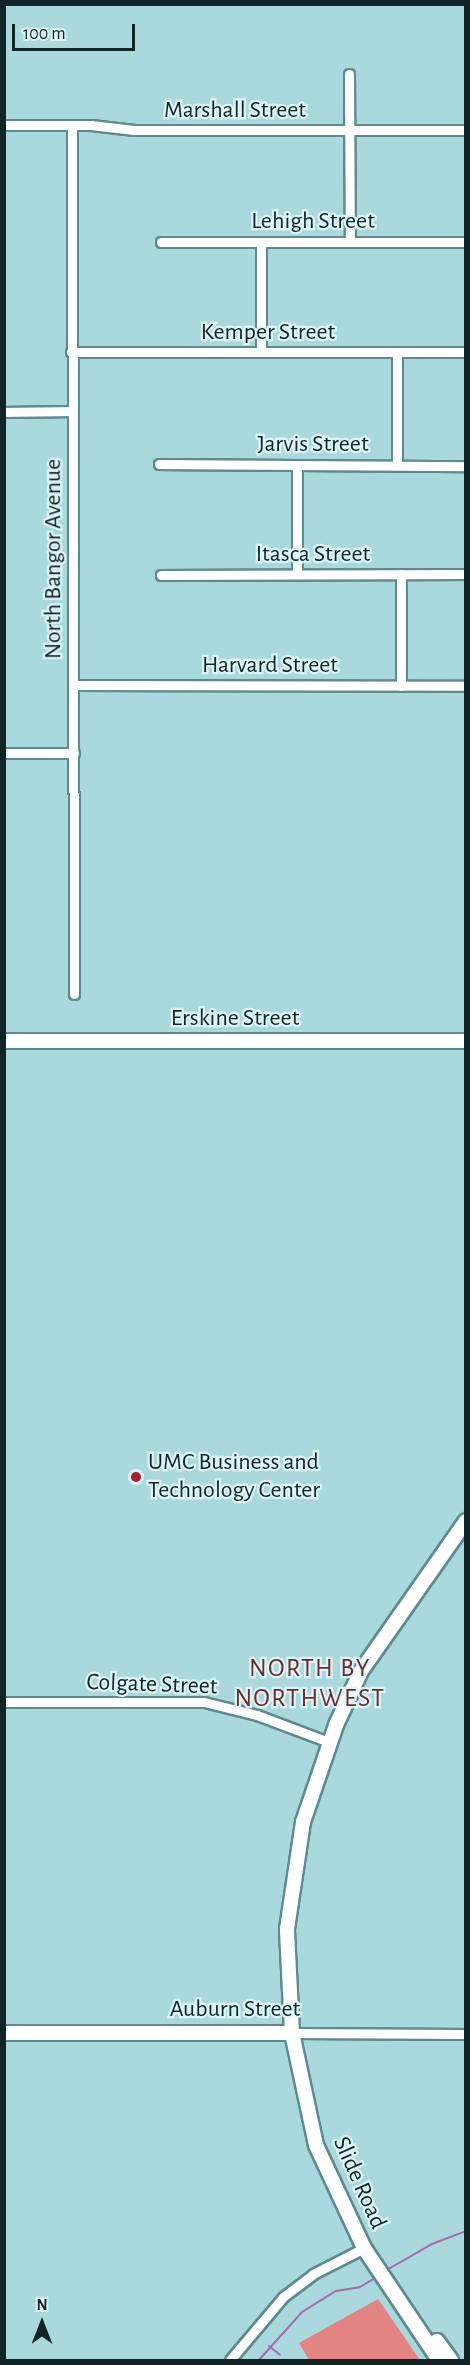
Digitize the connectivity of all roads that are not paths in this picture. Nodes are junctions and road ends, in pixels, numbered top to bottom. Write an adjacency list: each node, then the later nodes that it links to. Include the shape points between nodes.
1 (349, 74): 4 (street)
2 (4, 125): 3 (street, Marshall Street)
3 (72, 125): 4 (street, Marshall Street, via 134,130); 10 (street, North Bangor Avenue)
4 (349, 130): 5 (street, Marshall Street); 8 (street)
5 (465, 130)
6 (161, 242): 7 (street, Lehigh Street)
7 (261, 242): 8 (street, Lehigh Street); 11 (street)
8 (350, 242): 9 (street, Lehigh Street)
9 (465, 242)
10 (71, 352): 11 (street, Kemper Street); 14 (street, North Bangor Avenue)
11 (261, 352): 12 (street, Kemper Street)
12 (397, 352): 13 (street, Kemper Street); 18 (street)
13 (465, 352)
14 (72, 411): 15 (street); 24 (street, North Bangor Avenue)
15 (4, 412)
16 (159, 464): 17 (street, Jarvis Street)
17 (297, 465): 18 (street, Jarvis Street); 20 (street)
18 (398, 465): 19 (street, Jarvis Street)
19 (465, 466)
20 (297, 574): 21 (street, Itasca Street); 23 (street, Itasca Street)
21 (401, 574): 22 (street, Itasca Street); 25 (street)
22 (465, 574)
23 (161, 575)
24 (74, 685): 25 (street, Harvard Street); 28 (street, North Bangor Avenue)
25 (401, 686): 26 (street, Harvard Street)
26 (465, 686)
27 (4, 753): 28 (street)
28 (74, 753): 29 (street, North Bangor Avenue)
29 (74, 994)
30 (4, 1041): 31 (main road, Erskine Street)
31 (465, 1041)
32 (465, 1521): 34 (main road, Slide Road, via 361,1671)
33 (4, 1702): 34 (street, Colgate Street, via 204,1702 257,1714)
34 (328, 1742): 36 (main road, Slide Road, via 303,1821 292,1877 287,1929)
35 (4, 2033): 36 (main road, Auburn Street)
36 (292, 2033): 37 (street, Auburn Street); 38 (main road, Slide Road, via 316,2145)
37 (465, 2034)
38 (367, 2252): 39 (main road, Slide Road); 40 (street, via 313,2274 282,2297)
39 (425, 2334): 41 (main road, Slide Road, via 426,2343); 42 (main road, Slide Road, via 434,2338)
40 (230, 2361)
41 (439, 2361)
42 (451, 2361)

